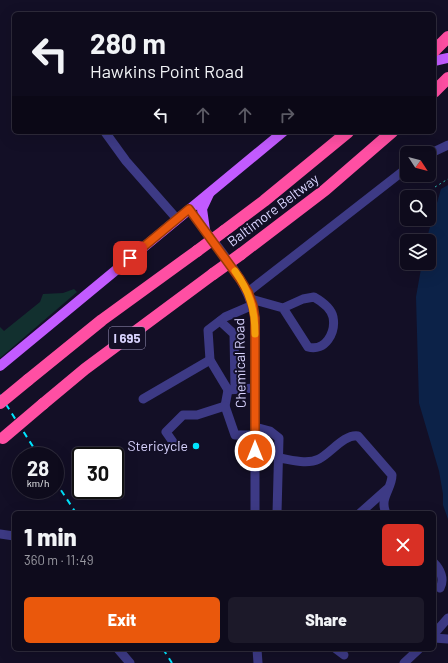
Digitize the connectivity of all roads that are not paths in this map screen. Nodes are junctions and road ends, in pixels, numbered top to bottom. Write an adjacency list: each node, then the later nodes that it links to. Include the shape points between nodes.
1 (448, 37): 4 (highway, bridge)
2 (448, 41): 3 (main road)
3 (436, 44)
4 (436, 49)
5 (448, 58): 6 (main road)
6 (436, 61)
7 (448, 78): 8 (highway)
8 (436, 90)
9 (106, 134): 18 (street, via 126,161)
10 (281, 134): 16 (main road)
11 (346, 134): 28 (highway, Baltimore Beltway / I 695, bridge, via 276,192 102,320)
12 (390, 134): 31 (highway, Baltimore Beltway / I 695, bridge, via 325,190 92,365)
13 (448, 145): 14 (street)
14 (436, 151)
15 (400, 174): 20 (street)
16 (210, 192): 17 (main road); 19 (main road, via 202,209)
17 (189, 209): 18 (main road); 19 (street, Chemical Road)
18 (177, 219): 24 (main road)
19 (205, 230): 20 (street, Chemical Road)
20 (251, 299): 21 (street); 22 (street); 25 (street, Chemical Road, via 255,318)
21 (283, 308): 21 (street, via 308,347 322,347 328,340 333,331 333,316 325,304 314,297)
22 (220, 321): 23 (street, via 208,330); 26 (street, via 234,334)
23 (210, 360): 26 (street); 27 (street)
24 (0, 366)
25 (255, 388): 26 (street); 30 (street, Chemical Road)
26 (232, 389): 29 (street)
27 (143, 399)
28 (0, 403)
29 (225, 406): 30 (street, via 235,435); 32 (street, via 197,416 183,415 166,432)
30 (255, 431): 33 (street, via 276,434 280,445); 35 (street, Chemical Road)
31 (1, 440)
32 (173, 442)
33 (279, 458): 34 (street, via 307,462 319,459 349,437 358,436 392,475); 36 (street)
34 (388, 488): 37 (street); 38 (street, via 383,505)
35 (255, 511)
36 (277, 511)
37 (362, 511)
38 (385, 511)
39 (0, 534): 40 (street)
40 (12, 536)
41 (436, 566): 42 (street, via 441,574)
42 (440, 588)
43 (448, 618): 44 (street)
44 (436, 632)
45 (436, 638): 46 (street)
46 (448, 639)
47 (120, 651): 52 (street)
48 (258, 651): 53 (street)
49 (339, 651): 51 (street)
50 (417, 651): 54 (street)
51 (344, 655)
52 (130, 663)
53 (258, 663)
54 (404, 663)

